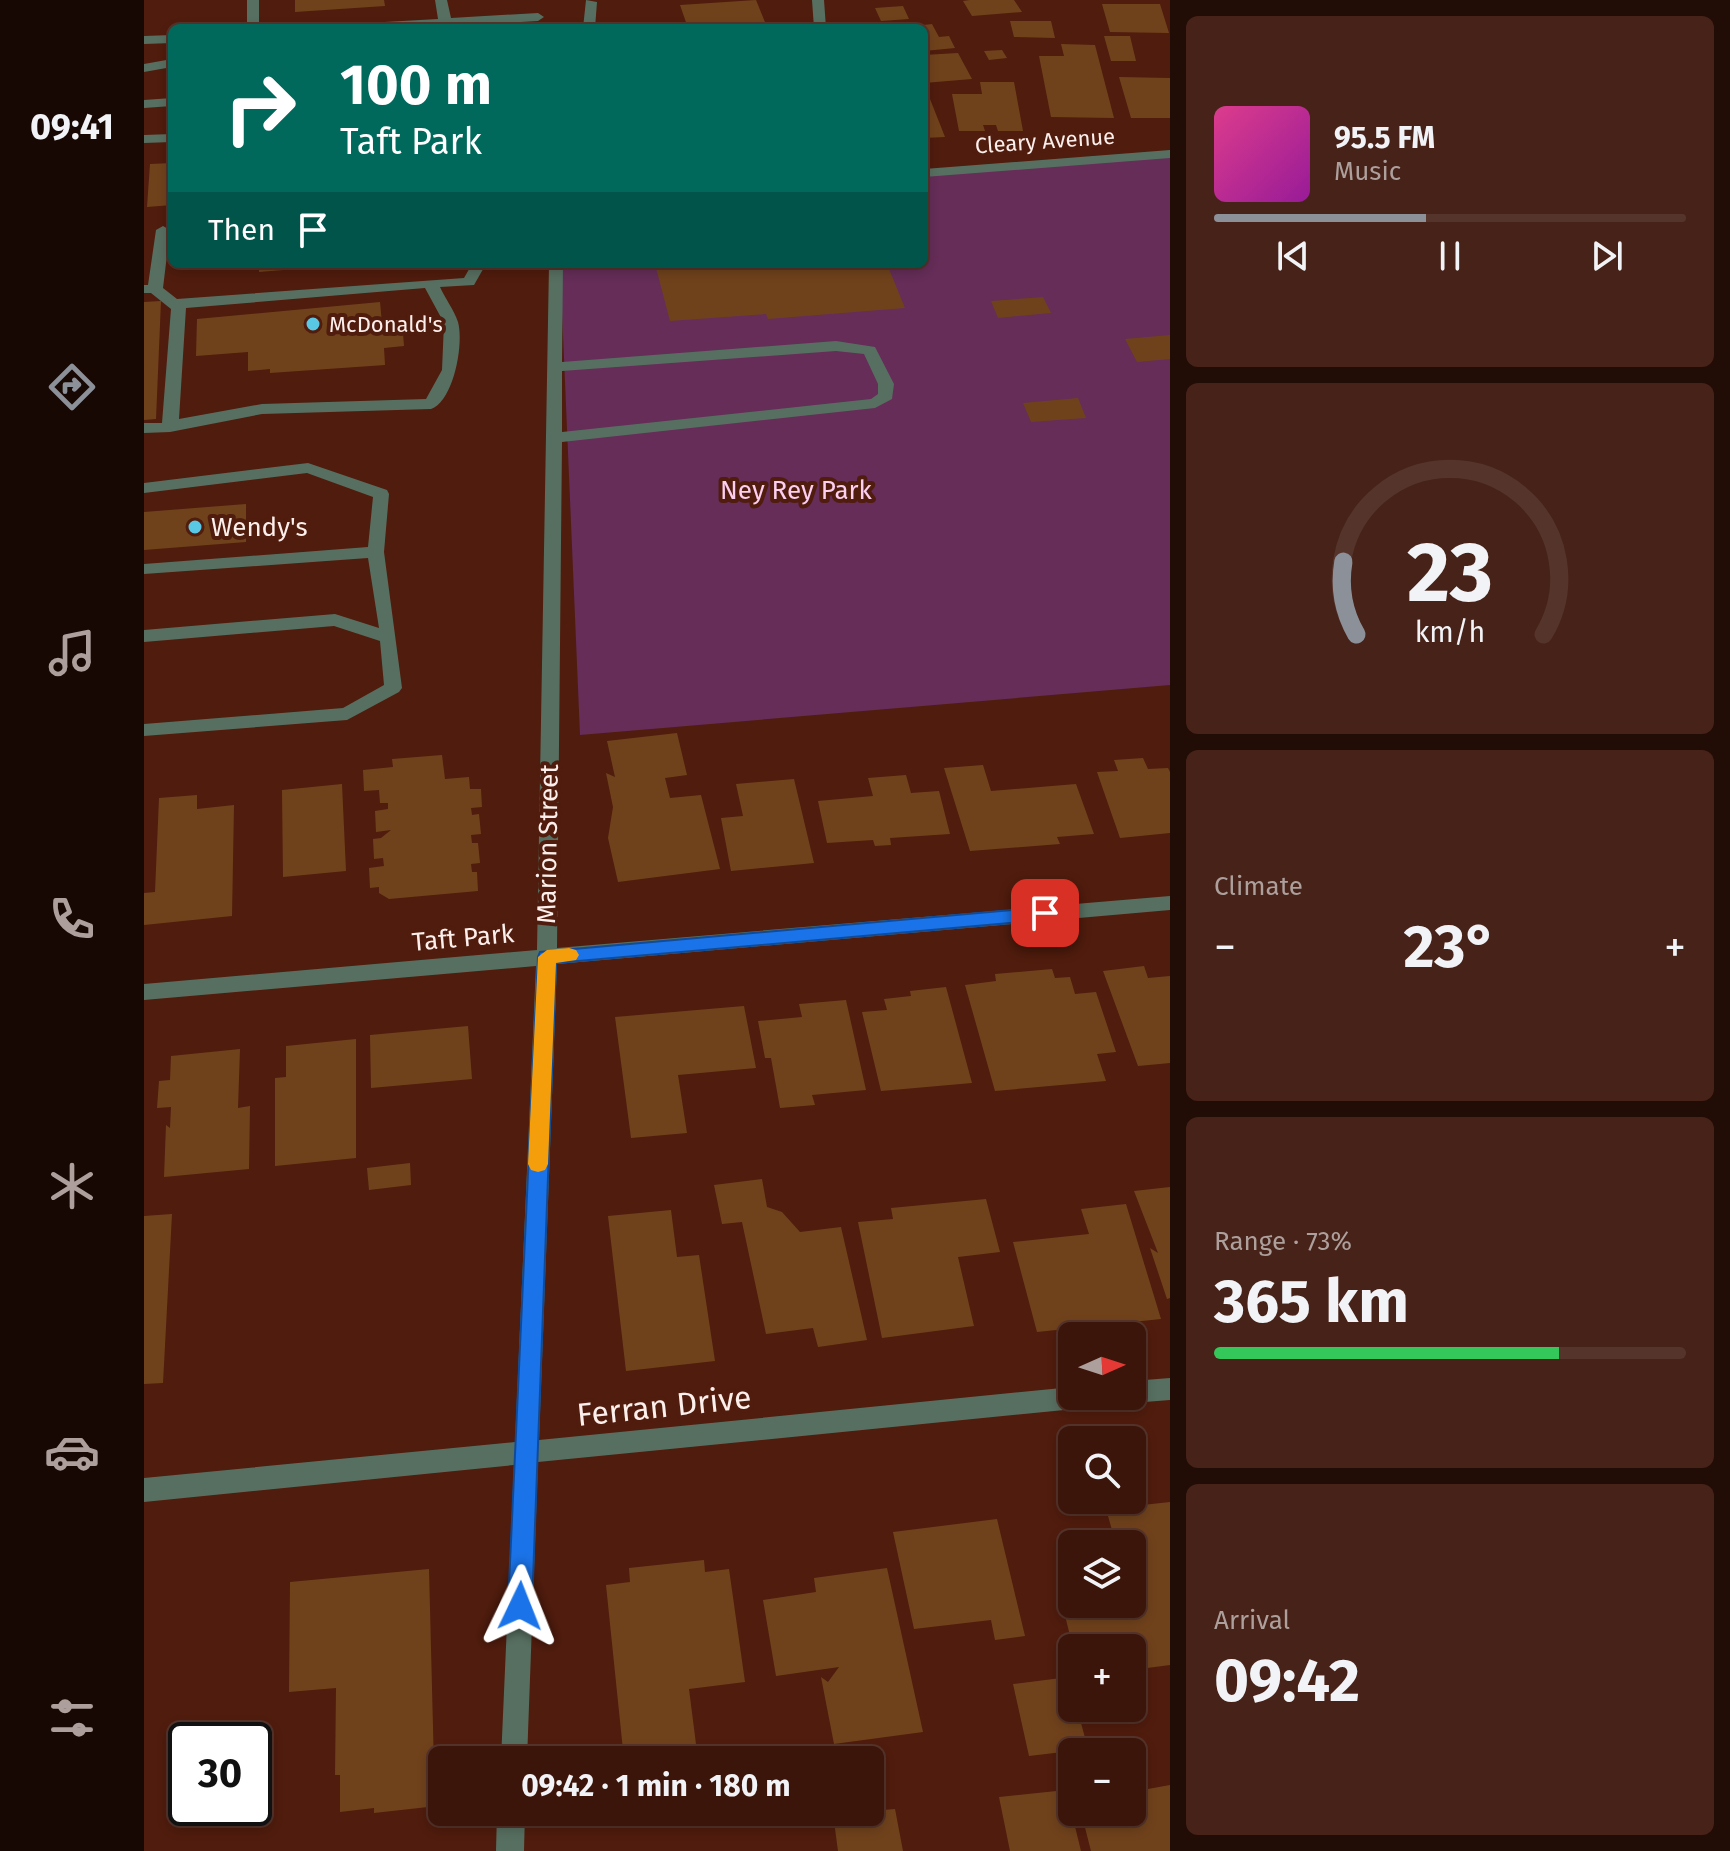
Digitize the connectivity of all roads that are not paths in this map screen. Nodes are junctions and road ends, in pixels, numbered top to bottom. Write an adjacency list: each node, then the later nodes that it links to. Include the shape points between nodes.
1 (253, 0): 7 (street)
2 (441, 0): 6 (street)
3 (818, 0): 10 (street)
4 (591, 2): 9 (street)
5 (538, 17): 6 (street)
6 (445, 22): 8 (street)
7 (253, 24)
8 (413, 24)
9 (589, 24)
10 (820, 24)
11 (168, 39): 12 (street)
12 (144, 40)
13 (168, 64): 14 (street)
14 (144, 68)
15 (168, 102): 16 (street)
16 (144, 104)
17 (168, 138): 18 (street)
18 (144, 139)
19 (1170, 154): 20 (street, Cleary Avenue)
20 (928, 173)
21 (167, 229): 22 (street); 26 (street)
22 (144, 231)
23 (477, 268): 25 (street, via 469,282)
24 (556, 268): 28 (street, Marion Street)
25 (430, 283): 27 (street); 29 (street, via 451,323 450,370 431,404 262,409)
26 (150, 289): 27 (street)
27 (175, 304): 29 (street, via 179,308)
28 (555, 367): 31 (street, Marion Street); 31 (street, via 836,346 870,350 886,396 875,403)
29 (170, 425): 30 (street)
30 (144, 428)
31 (554, 438): 39 (street, Marion Street)
32 (144, 488): 33 (street, via 308,468 381,494)
33 (376, 552): 34 (street); 36 (street)
34 (144, 569)
35 (144, 636): 36 (street, via 335,620)
36 (389, 638): 37 (street, via 393,688 347,714)
37 (144, 730)
38 (1170, 903): 39 (street, Taft Park)
39 (547, 957): 40 (street, Taft Park); 44 (street, Marion Street)
40 (144, 992)
41 (1170, 1389): 42 (street)
42 (1146, 1391)
43 (1058, 1400): 44 (street, Ferran Drive)
44 (526, 1452): 45 (street, Ferran Drive); 46 (street, Marion Street)
45 (144, 1490)
46 (515, 1746)
47 (511, 1826): 48 (street)
48 (510, 1851)

